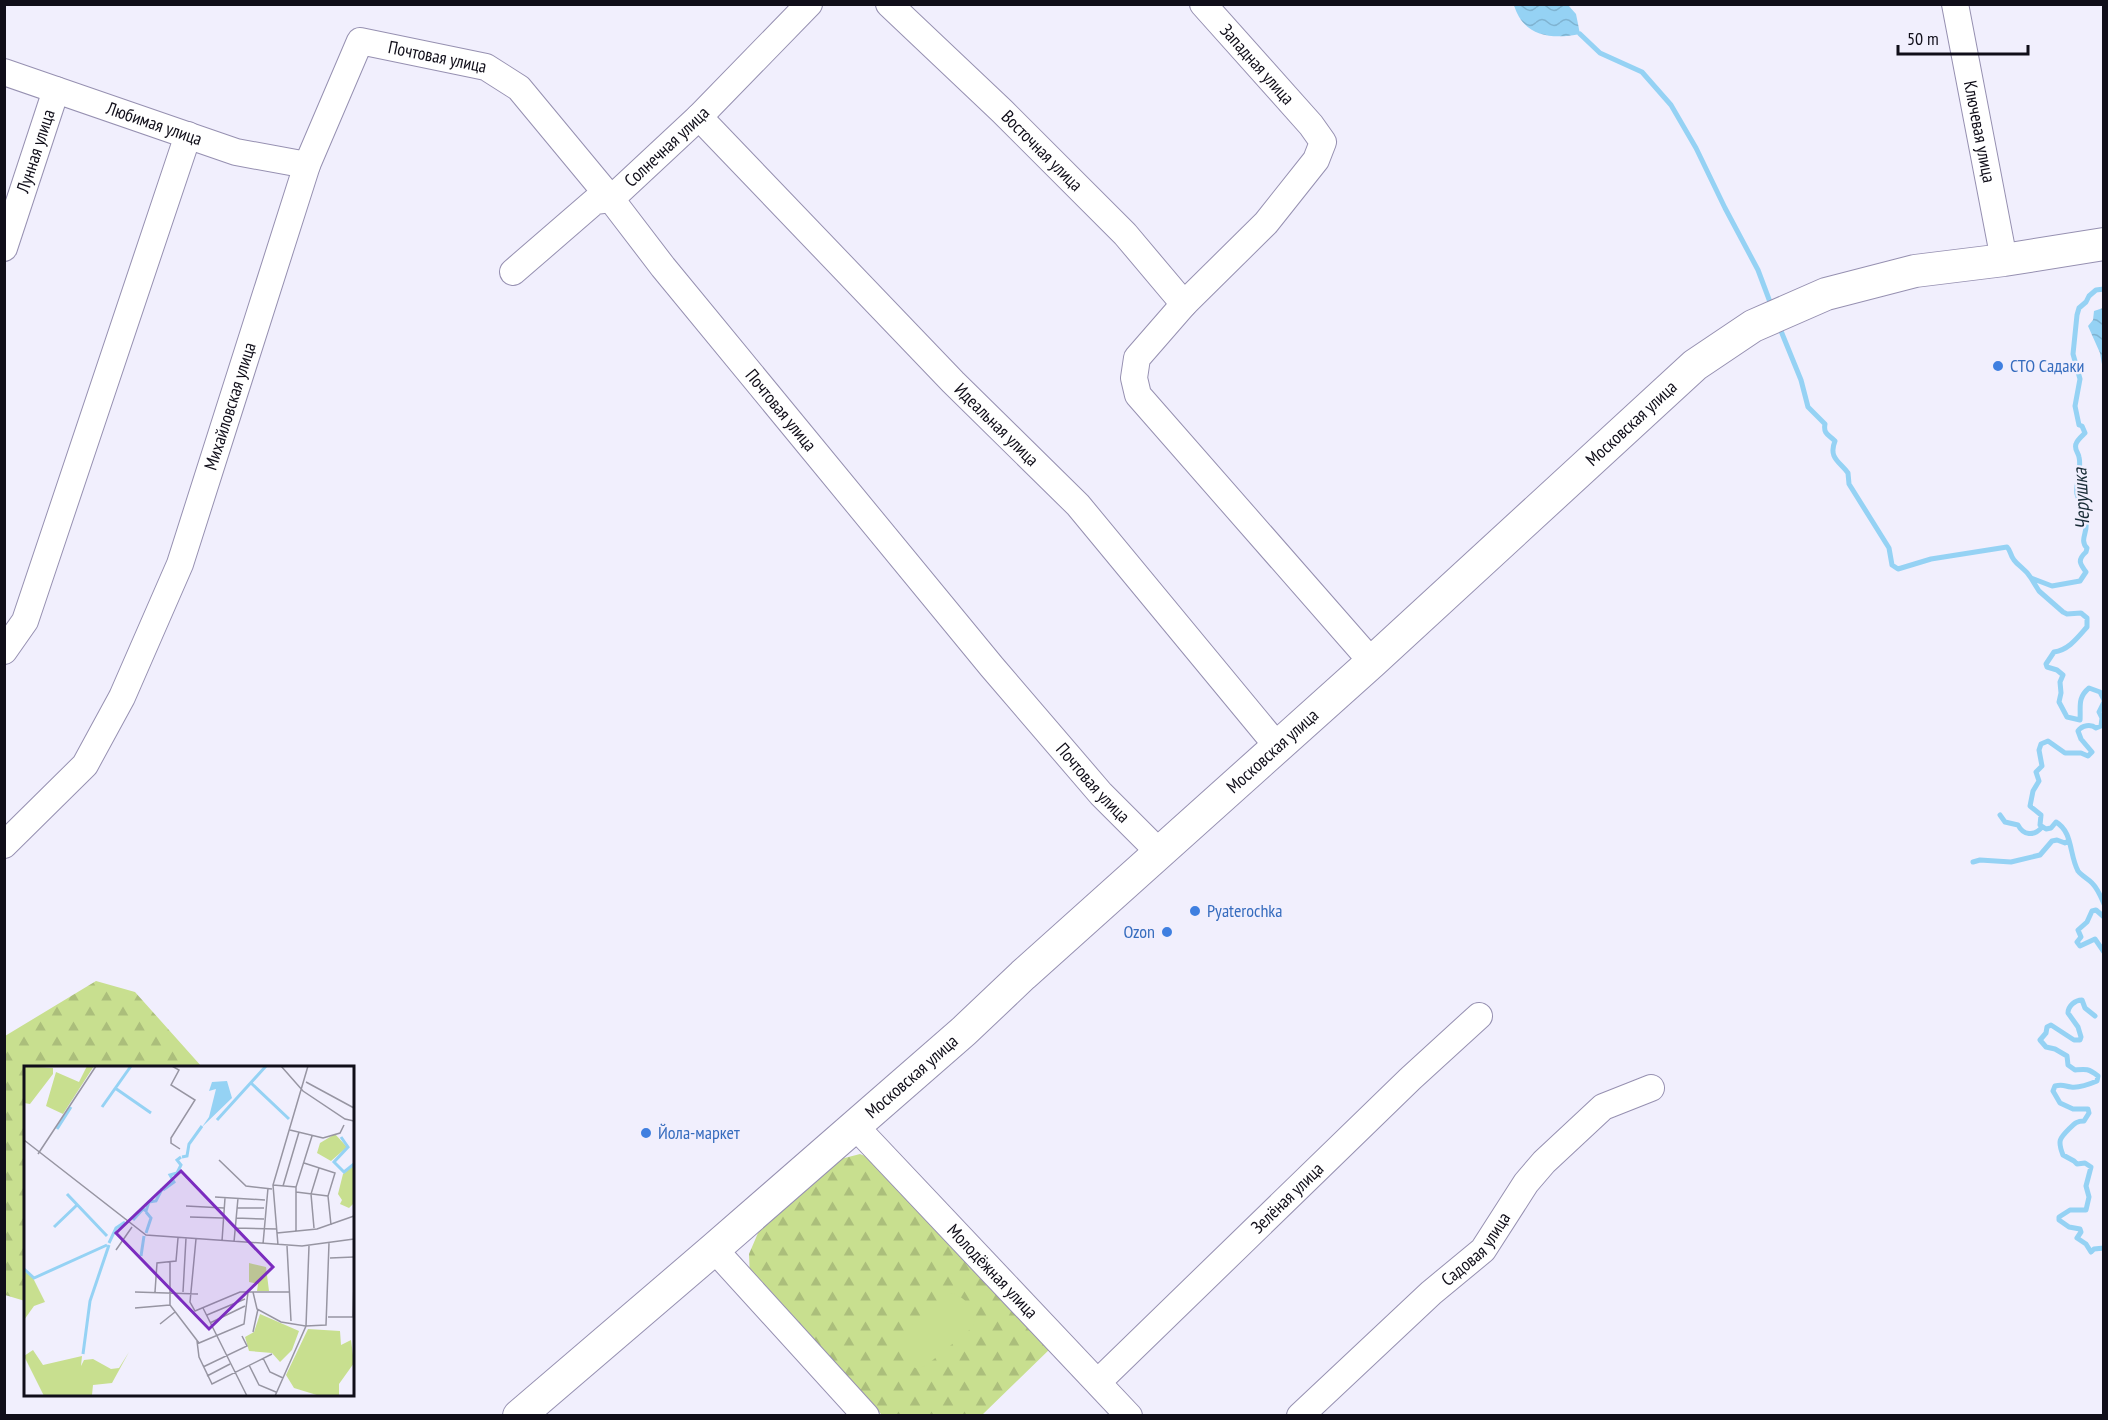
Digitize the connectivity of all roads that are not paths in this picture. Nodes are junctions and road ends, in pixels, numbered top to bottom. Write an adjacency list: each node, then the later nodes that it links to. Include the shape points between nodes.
1 (809, 4): 8 (street, Солнечная улица)
2 (889, 4): 16 (street, Восточная улица, via 1125,234)
3 (1203, 4): 16 (street, Западная улица, via 1323,142 1316,160 1266,223)
4 (1955, 4): 14 (street, Ключевая улица)
5 (360, 41): 10 (street, Михайловская улица); 11 (street, Почтовая улица, via 486,67 519,88)
6 (4, 72): 7 (street, Любимая улица)
7 (56, 90): 9 (street, Любимая улица); 13 (street, Лунная улица)
8 (699, 117): 11 (street, Солнечная улица); 19 (street, Идеальная улица, via 953,382 1078,505)
9 (188, 135): 10 (street, Любимая улица, via 236,152); 17 (street, via 25,621)
10 (307, 165): 20 (street, Михайловская улица, via 180,564 122,697 85,765)
11 (611, 199): 15 (street, Солнечная улица, via 595,201); 21 (street, Почтовая улица, via 992,667 1101,794)
12 (2103, 244): 14 (main road, Московская улица)
13 (4, 248)
14 (2004, 260): 18 (main road, Московская улица, via 1915,271 1826,294 1753,326 1695,365)
15 (513, 272)
16 (1184, 304): 18 (street, via 1137,358 1134,378 1138,395)
17 (4, 651)
18 (1372, 662): 19 (main road, Московская улица)
19 (1278, 747): 21 (main road, Московская улица)
20 (4, 845)
21 (1160, 854): 24 (main road, Московская улица)
22 (1479, 1016): 26 (street, Зелёная улица)
23 (1651, 1088): 30 (street, Садовая улица, via 1602,1107 1526,1183 1483,1250 1431,1293)
24 (855, 1126): 25 (main road, Московская улица); 26 (street, Молодёжная улица)
25 (714, 1250): 27 (street); 28 (main road, Московская улица)
26 (1098, 1382): 29 (street, Молодёжная улица)
27 (862, 1414)
28 (519, 1416)
29 (1129, 1416)
30 (1300, 1416)

